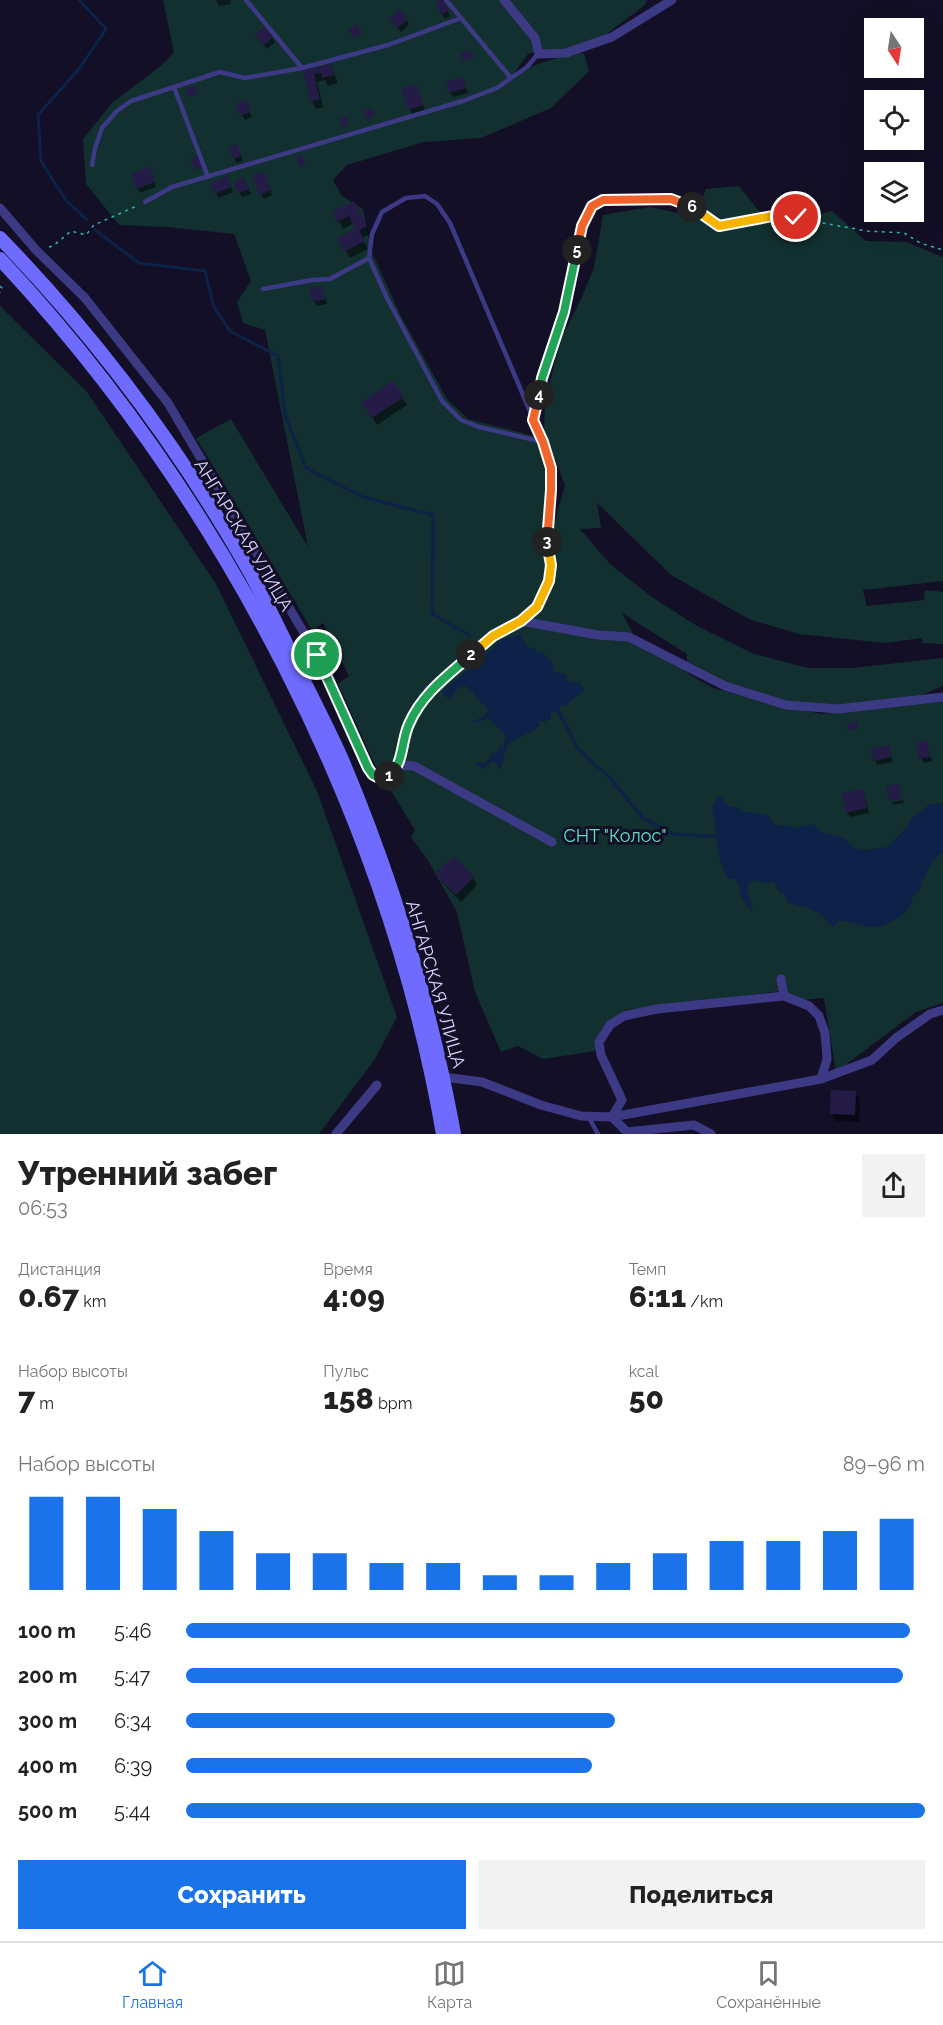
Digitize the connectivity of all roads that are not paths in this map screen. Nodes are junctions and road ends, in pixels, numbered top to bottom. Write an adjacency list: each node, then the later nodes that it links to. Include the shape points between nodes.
1 (446, 0): 5 (lane)
2 (504, 0): 6 (street, via 535,38)
3 (672, 0): 6 (street, via 612,37 566,53)
4 (249, 1): 7 (lane)
5 (461, 18): 7 (lane, via 388,45); 8 (lane)
6 (539, 54): 8 (lane)
7 (302, 68): 9 (lane, via 245,78 220,72)
8 (511, 78): 11 (lane, via 463,101)
9 (174, 87): 10 (lane, via 131,101 117,111 102,128); 11 (lane)
10 (92, 165)
11 (208, 177): 12 (lane, via 172,187)
12 (145, 202)
13 (0, 208): 21 (street, via 85,298 168,403 317,655 373,775 381,779 392,775)
14 (0, 237): 26 (main road, АНГАРСКАЯ УЛИЦА, via 133,395 189,473 243,560 342,760 416,970)
15 (369, 258): 17 (lane, via 330,279); 18 (lane, via 442,401 461,420 478,428); 18 (lane, via 372,234 381,212 406,198 425,196 437,204 450,223)
16 (0, 259): 32 (main road, АНГАРСКАЯ УЛИЦА, via 107,383 133,419 242,587 285,670 330,761 384,899 434,1082)
17 (263, 289)
18 (543, 442): 19 (lane, via 551,468 547,542 551,565 549,581 537,607)
19 (521, 621): 20 (street, via 598,635 629,636 725,686 786,705 838,709); 21 (street, via 493,636 429,690 408,724)
20 (943, 697)
21 (398, 765): 22 (street, via 414,766)
22 (552, 842)
23 (781, 980): 24 (street)
24 (784, 996): 27 (street, via 809,1006 819,1016 827,1059); 30 (street, via 657,1009 624,1017 610,1025 599,1042 601,1056 622,1100)
25 (943, 1010): 27 (street, via 930,1014 872,1060)
26 (444, 1077): 29 (street, via 482,1082 541,1105); 33 (main road, АНГАРСКАЯ УЛИЦА)
27 (821, 1079): 30 (street)
28 (377, 1085): 31 (street)
29 (588, 1116): 30 (street); 34 (lane)
30 (612, 1117): 35 (street, via 627,1132 694,1125)
31 (336, 1134)
32 (442, 1134)
33 (454, 1134)
34 (598, 1134)
35 (711, 1134)

